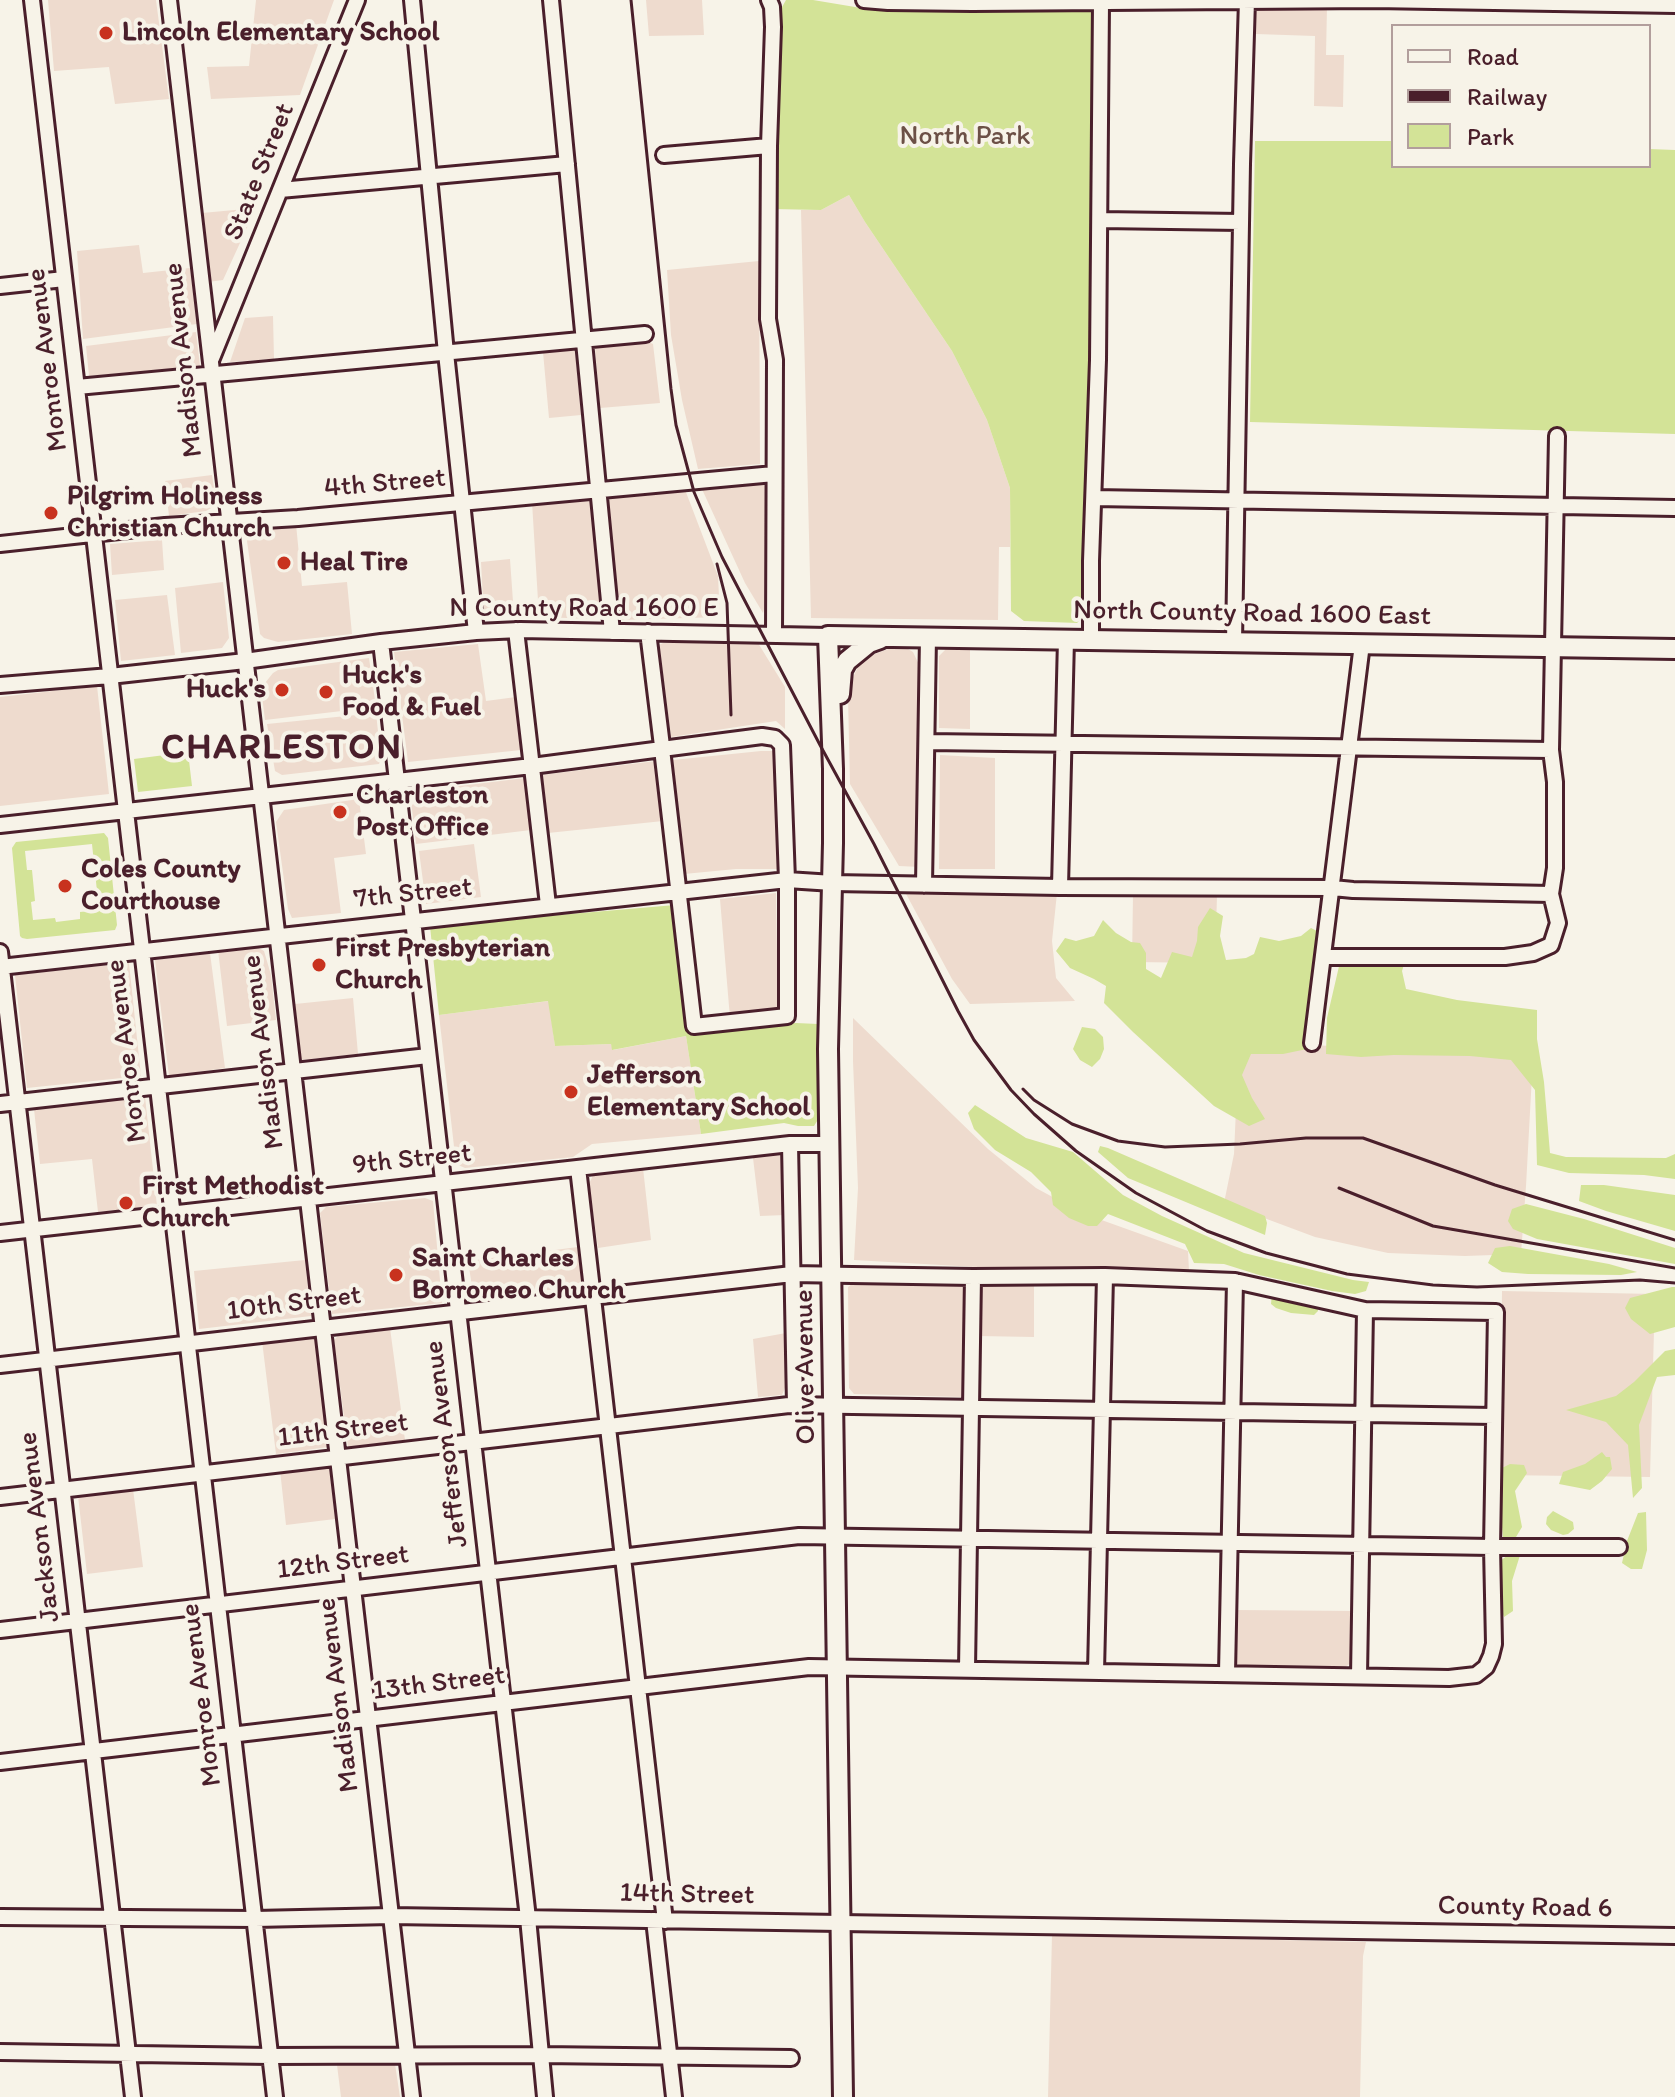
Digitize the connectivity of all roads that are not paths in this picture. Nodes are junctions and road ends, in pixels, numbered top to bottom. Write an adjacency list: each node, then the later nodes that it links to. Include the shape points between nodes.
1 (32, 0): 21 (street, Monroe Avenue)
2 (169, 0): 26 (street, Madison Avenue)
3 (357, 0): 18 (street, State Street)
4 (412, 0): 17 (street)
5 (551, 0): 16 (street)
6 (769, 0): 14 (street)
7 (864, 0): 11 (street)
8 (1247, 0): 10 (street); 13 (street); 20 (street)
9 (1121, 1): 10 (street); 12 (street)
10 (1195, 1)
11 (972, 2): 12 (street)
12 (1101, 3): 19 (street)
13 (1675, 5)
14 (769, 146): 15 (street); 29 (street)
15 (664, 155)
16 (567, 164): 17 (street); 24 (street)
17 (429, 177): 18 (street); 25 (street)
18 (280, 190): 26 (street, State Street)
19 (1100, 220): 20 (street); 31 (street)
20 (1241, 222): 32 (street)
21 (64, 279): 22 (street); 27 (street, Monroe Avenue)
22 (0, 286)
23 (645, 334): 24 (street)
24 (584, 339): 25 (street); 30 (street)
25 (446, 353): 26 (street); 33 (street)
26 (212, 368): 27 (street); 36 (street, Madison Avenue)
27 (77, 387): 37 (street, Monroe Avenue)
28 (1557, 436): 34 (street)
29 (774, 474): 30 (street, 4th Street); 43 (street)
30 (597, 490): 33 (street, 4th Street); 41 (street)
31 (1094, 498): 32 (street); 48 (street)
32 (1236, 502): 34 (street); 50 (street)
33 (462, 503): 36 (street, 4th Street); 40 (street)
34 (1556, 506): 35 (street); 52 (street)
35 (1675, 508)
36 (229, 523): 37 (street, 4th Street); 54 (street, Madison Avenue)
37 (95, 533): 38 (street, 4th Street); 55 (street, Monroe Avenue)
38 (0, 544)
39 (516, 630): 40 (street, N County Road 1600 E); 41 (street, N County Road 1600 E); 63 (street)
40 (476, 632): 49 (street, N County Road 1600 E)
41 (612, 632): 42 (street, N County Road 1600 E)
42 (648, 632): 43 (street, N County Road 1600 E); 61 (street)
43 (774, 635): 44 (street, N County Road 1600 E)
44 (828, 636): 45 (main road, North County Road 1600 East); 57 (main road, Olive Avenue)
45 (888, 637): 46 (main road, North County Road 1600 East); 57 (main road, via 869,643 847,661)
46 (928, 637): 47 (main road, North County Road 1600 East); 58 (street)
47 (1066, 639): 48 (main road, North County Road 1600 East); 59 (street)
48 (1091, 640): 50 (main road, North County Road 1600 East)
49 (381, 642): 54 (street, N County Road 1600 E); 64 (street, Jefferson Avenue)
50 (1234, 642): 51 (main road, North County Road 1600 East)
51 (1362, 644): 52 (main road, North County Road 1600 East); 60 (street)
52 (1554, 647): 53 (main road, North County Road 1600 East); 62 (street)
53 (1675, 649)
54 (245, 661): 55 (street, N County Road 1600 E); 65 (street, Madison Avenue)
55 (110, 676): 56 (street, N County Road 1600 E); 66 (street, Monroe Avenue)
56 (0, 685)
57 (831, 739): 69 (main road, Olive Avenue)
58 (927, 742): 59 (street); 70 (street)
59 (1063, 744): 60 (street); 71 (street)
60 (1349, 747): 62 (street); 72 (street)
61 (662, 749): 63 (street); 68 (street, via 762,736 782,745); 73 (street)
62 (1551, 750): 74 (street)
63 (532, 766): 64 (street); 75 (street)
64 (396, 781): 65 (street); 76 (street, Jefferson Avenue)
65 (261, 796): 66 (street); 77 (street, Madison Avenue)
66 (126, 811): 67 (street); 78 (street, Monroe Avenue)
67 (0, 825)
68 (787, 880): 69 (street, 7th Street); 73 (street, 7th Street); 73 (street, via 787,1016 694,1026)
69 (833, 883): 70 (street, 7th Street); 88 (main road, Olive Avenue)
70 (924, 885): 71 (street, 7th Street)
71 (1060, 887): 72 (street, 7th Street)
72 (1333, 888): 74 (street, 7th Street); 79 (street)
73 (678, 891): 75 (street, 7th Street)
74 (1551, 894): 79 (street, via 1558,923 1555,934 1551,945 1533,953)
75 (548, 905): 76 (street, 7th Street)
76 (412, 920): 77 (street, 7th Street); 82 (street, Jefferson Avenue)
77 (277, 936): 78 (street, 7th Street); 83 (street, Madison Avenue)
78 (142, 951): 80 (street, 7th Street); 84 (street, Monroe Avenue)
79 (1324, 957): 81 (street)
80 (1, 962): 85 (street, Jackson Avenue)
81 (1312, 1043)
82 (428, 1056): 83 (street); 90 (street, Jefferson Avenue)
83 (293, 1071): 84 (street); 91 (street, Madison Avenue)
84 (157, 1086): 85 (street); 92 (street, Monroe Avenue)
85 (17, 1102): 86 (street); 93 (street, Jackson Avenue)
86 (0, 1104)
87 (790, 1144): 88 (street, 9th Street); 89 (street, 9th Street); 95 (street)
88 (830, 1144): 96 (main road, Olive Avenue)
89 (578, 1168): 90 (street, 9th Street); 100 (street)
90 (443, 1183): 91 (street, 9th Street); 102 (street, Jefferson Avenue)
91 (308, 1198): 92 (street, 9th Street); 103 (street, Madison Avenue)
92 (172, 1213): 93 (street, 9th Street); 104 (street, Monroe Avenue)
93 (32, 1229): 94 (street, 9th Street); 105 (street, Jackson Avenue)
94 (0, 1233)
95 (792, 1274): 96 (street, 10th Street); 100 (street, 10th Street); 107 (street)
96 (832, 1274): 98 (street, 10th Street); 108 (main road, Olive Avenue)
97 (1105, 1276): 98 (street, 10th Street); 99 (street, 10th Street); 110 (street)
98 (973, 1277): 109 (street)
99 (1235, 1281): 101 (street, 10th Street); 111 (street)
100 (593, 1295): 102 (street, 10th Street); 114 (street)
101 (1365, 1310): 112 (street); 113 (street, 10th Street, via 1496,1312)
102 (458, 1311): 103 (street, 10th Street); 115 (street, Jefferson Avenue)
103 (322, 1327): 104 (street, 10th Street); 116 (street, Madison Avenue)
104 (187, 1343): 105 (street, 10th Street); 117 (street, Monroe Avenue)
105 (47, 1360): 106 (street, 10th Street); 118 (street, Jackson Avenue)
106 (0, 1365)
107 (795, 1405): 108 (street, 11th Street); 114 (street, 11th Street)
108 (835, 1405): 109 (street, 11th Street); 120 (main road, Olive Avenue)
109 (971, 1408): 110 (street, 11th Street); 121 (street)
110 (1102, 1410): 111 (street, 11th Street); 122 (street)
111 (1233, 1412): 112 (street, 11th Street); 123 (street)
112 (1363, 1414): 113 (street, 11th Street); 124 (street)
113 (1494, 1416): 125 (street)
114 (608, 1426): 115 (street, 11th Street); 127 (street)
115 (473, 1442): 116 (street, 11th Street); 128 (street, Jefferson Avenue)
116 (337, 1458): 117 (street, 11th Street); 129 (street, Madison Avenue)
117 (202, 1474): 118 (street, 11th Street); 130 (street, Monroe Avenue)
118 (62, 1490): 119 (street, 11th Street); 131 (street, Jackson Avenue)
119 (0, 1497)
120 (836, 1536): 121 (street, 12th Street); 127 (street, 12th Street); 133 (main road, Olive Avenue)
121 (969, 1538): 122 (street, 12th Street); 134 (street)
122 (1100, 1540): 123 (street, 12th Street); 135 (street)
123 (1231, 1543): 124 (street, 12th Street); 136 (street)
124 (1361, 1545): 125 (street, 12th Street); 137 (street)
125 (1492, 1547): 126 (street, 12th Street); 137 (street, 13th Street, via 1494,1644 1486,1667 1464,1677)
126 (1619, 1547)
127 (623, 1556): 128 (street, 12th Street); 138 (street)
128 (488, 1572): 129 (street, 12th Street); 139 (street, Jefferson Avenue)
129 (353, 1588): 130 (street, 12th Street); 140 (street, Madison Avenue)
130 (217, 1604): 131 (street, 12th Street); 141 (street, Monroe Avenue)
131 (77, 1621): 132 (street, 12th Street); 142 (street, Jackson Avenue)
132 (0, 1630)
133 (837, 1667): 134 (street, 13th Street); 138 (street, 13th Street); 150 (main road, Olive Avenue)
134 (967, 1669): 135 (street, 13th Street)
135 (1096, 1672): 136 (street, 13th Street)
136 (1227, 1673): 137 (street, 13th Street)
137 (1359, 1676)
138 (638, 1687): 139 (street, 13th Street); 149 (street)
139 (503, 1703): 140 (street, 13th Street); 147 (street, Jefferson Avenue)
140 (368, 1719): 141 (street, 13th Street); 144 (street, Madison Avenue)
141 (233, 1735): 142 (street, 13th Street); 148 (street, Monroe Avenue)
142 (92, 1751): 143 (street, 13th Street); 146 (street, Jackson Avenue)
143 (0, 1762)
144 (391, 1916): 147 (street, 14th Street); 148 (street, 14th Street); 155 (street, Madison Avenue)
145 (0, 1917): 146 (street, 14th Street)
146 (112, 1918): 148 (street, 14th Street); 154 (street, Jackson Avenue)
147 (528, 1918): 149 (street, 14th Street); 156 (street, Jefferson Avenue)
148 (255, 1919): 157 (street, Monroe Avenue)
149 (660, 1920): 150 (street, 14th Street); 158 (street)
150 (840, 1923): 151 (street, 14th Street); 165 (main road, Olive Avenue)
151 (1374, 1932): 152 (street, County Road 6)
152 (1675, 1936)
153 (0, 2052): 154 (street)
154 (127, 2053): 157 (street); 160 (street, Jackson Avenue)
155 (407, 2055): 156 (street); 157 (street); 162 (street, Madison Avenue)
156 (541, 2055): 158 (street); 163 (street, Jefferson Avenue)
157 (270, 2056): 161 (street, Monroe Avenue)
158 (669, 2057): 159 (street); 164 (street)
159 (791, 2058)
160 (133, 2097)
161 (275, 2097)
162 (412, 2097)
163 (545, 2097)
164 (674, 2097)
165 (843, 2097)

